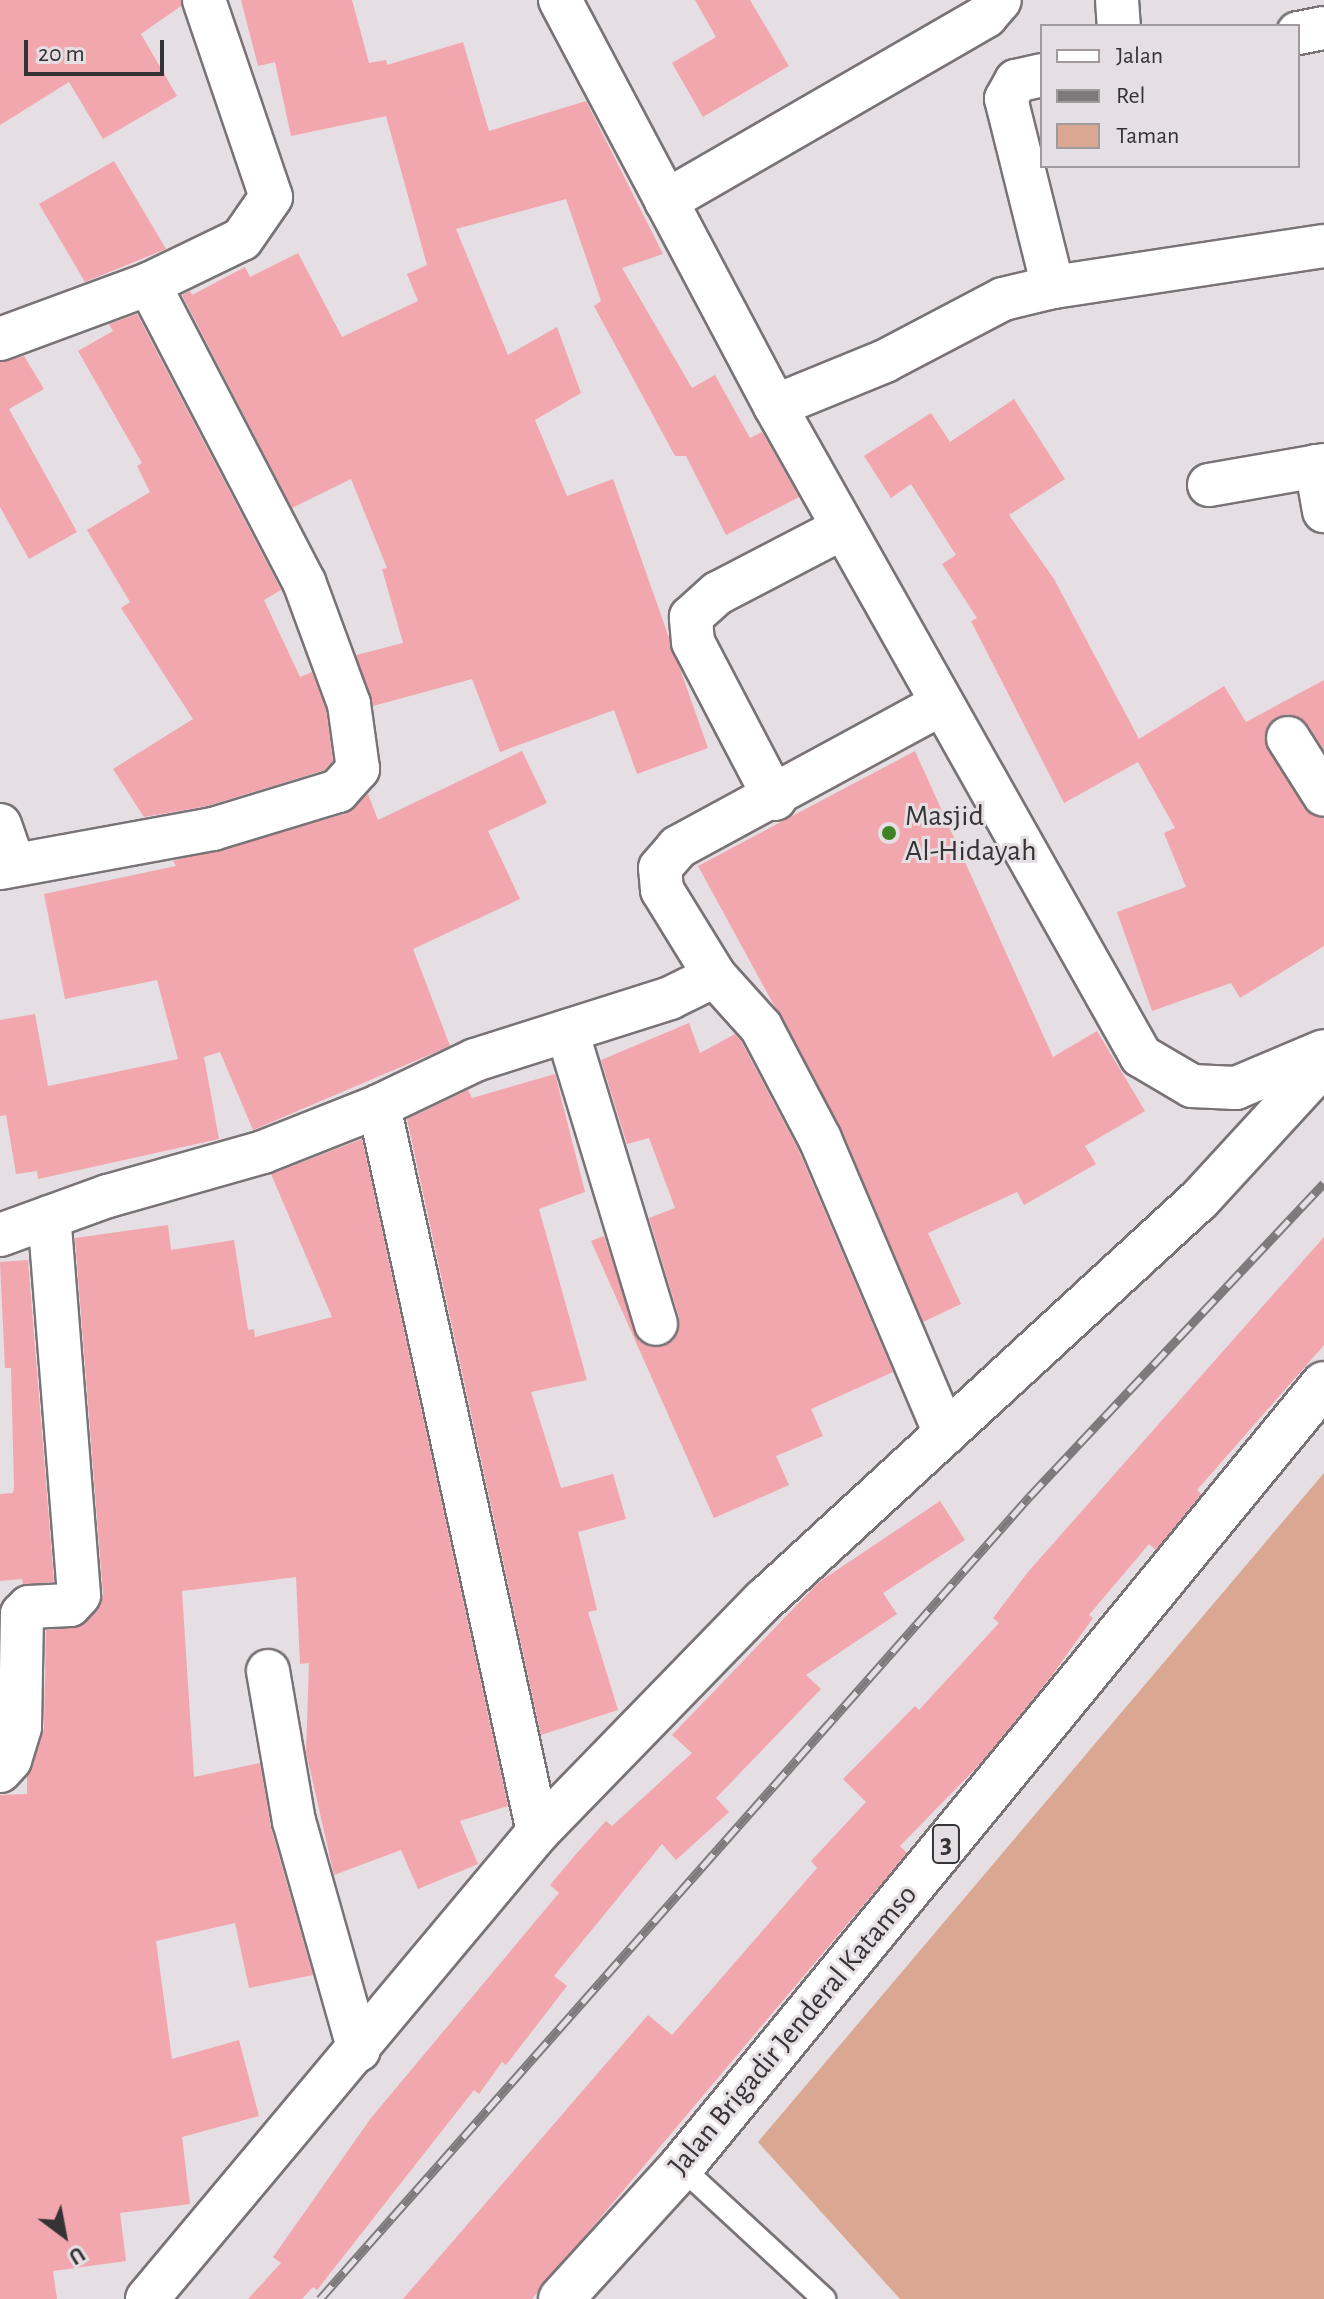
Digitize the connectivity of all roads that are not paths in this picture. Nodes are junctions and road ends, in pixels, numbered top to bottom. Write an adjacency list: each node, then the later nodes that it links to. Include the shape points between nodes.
1 (204, 0): 11 (street, via 271,197 242,239)
2 (560, 0): 9 (street)
3 (1000, 0): 9 (street, via 986,16)
4 (1117, 0): 5 (street)
5 (1119, 24)
6 (1324, 28): 7 (street)
7 (1300, 33)
8 (1040, 75): 12 (street, via 1016,81 1006,99)
9 (666, 201): 14 (street)
10 (1324, 246): 12 (street)
11 (149, 284): 13 (street); 24 (street, via 304,582 349,704 358,769 338,791 213,829)
12 (1053, 287): 14 (street, via 1003,299 885,361)
13 (0, 339)
14 (775, 406): 18 (street)
15 (1320, 466): 16 (street); 17 (street)
16 (1209, 485)
17 (1324, 511)
18 (843, 528): 19 (street); 22 (street, via 718,593 691,617 693,642)
19 (940, 705): 22 (street); 27 (street, via 1141,1056 1192,1086 1236,1088)
20 (1288, 738): 21 (street)
21 (1324, 795)
22 (775, 799): 25 (street, via 678,847 660,868 662,890)
23 (0, 825): 24 (street)
24 (7, 866)
25 (715, 976): 26 (street, via 670,998); 34 (street, via 761,1027 820,1139)
26 (567, 1031): 29 (street, via 475,1060); 32 (street)
27 (1324, 1051)
28 (1324, 1064): 34 (street, via 1200,1199)
29 (379, 1106): 30 (street, via 263,1152); 37 (street)
30 (49, 1217): 31 (street); 36 (street, via 79,1595 70,1605 23,1612 20,1727 10,1760)
31 (0, 1235)
32 (656, 1324)
33 (1324, 1384): 39 (highway, Jalan Brigadir Jenderal Katamso / 3)
34 (945, 1434): 37 (street, via 764,1600)
35 (268, 1671): 38 (street, via 294,1821)
36 (0, 1771)
37 (538, 1832): 38 (street)
38 (359, 2050): 40 (street)
39 (681, 2167): 41 (highway, Jalan Brigadir Jenderal Katamso / 3); 42 (lane)
40 (147, 2299)
41 (561, 2299)
42 (824, 2299)

